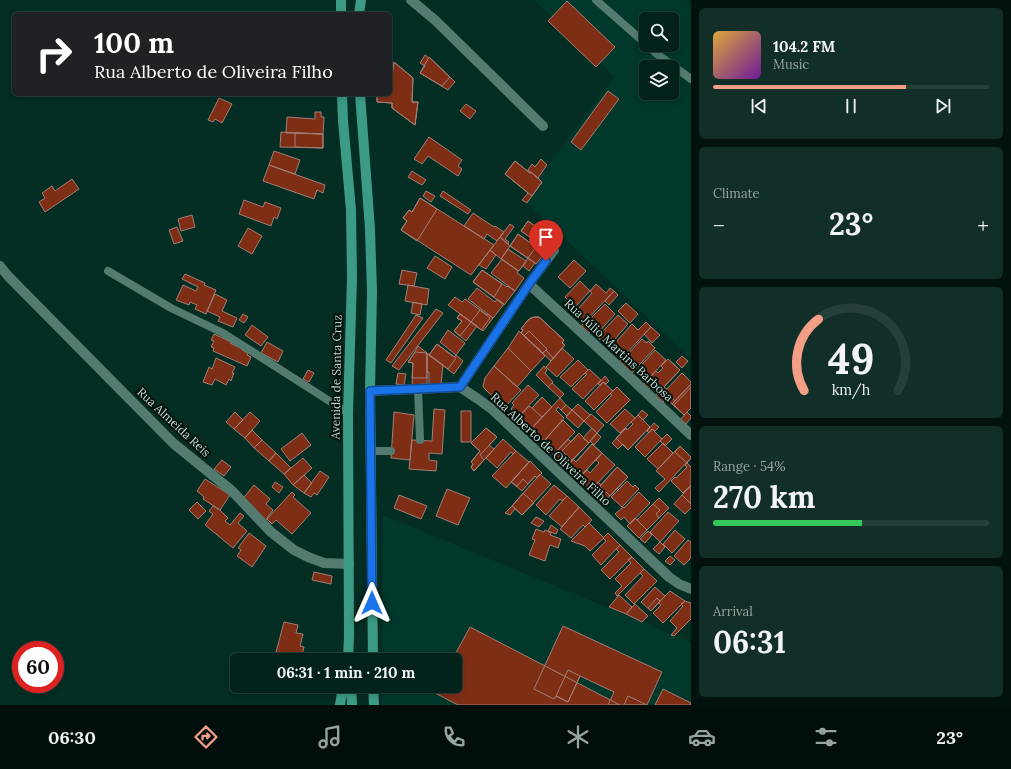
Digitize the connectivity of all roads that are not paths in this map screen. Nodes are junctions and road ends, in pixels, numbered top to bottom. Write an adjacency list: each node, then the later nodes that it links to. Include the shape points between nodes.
1 (341, 0): 5 (main road)
2 (361, 0): 6 (main road)
3 (410, 0): 12 (street, via 436,21)
4 (596, 0): 7 (lane)
5 (341, 12)
6 (359, 12)
7 (639, 37)
8 (655, 52): 9 (lane)
9 (691, 80)
10 (342, 96): 20 (main road, Avenida de Santa Cruz, via 351,210 352,278)
11 (360, 96): 19 (main road, via 370,229)
12 (543, 126)
13 (554, 250): 16 (street)
14 (0, 266): 25 (street, Rua Almeida Reis, via 173,443 232,492 270,532 294,550 313,559 324,563)
15 (108, 271): 20 (lane, via 171,308 223,333)
16 (529, 284): 17 (street); 21 (street, Rua Júlio Martins Barbosa)
17 (460, 387): 18 (street); 26 (street, Rua Alberto de Oliveira Filho, via 493,410 669,577)
18 (418, 389): 19 (street); 22 (lane)
19 (370, 391): 23 (main road)
20 (348, 413): 25 (main road, Avenida de Santa Cruz)
21 (691, 435)
22 (420, 440)
23 (371, 451): 24 (lane); 28 (main road)
24 (391, 451)
25 (349, 564): 27 (main road, Avenida de Santa Cruz)
26 (691, 589)
27 (348, 653)
28 (373, 653)
29 (342, 693): 33 (main road)
30 (351, 693): 34 (main road)
31 (373, 693): 32 (main road)
32 (374, 704)
33 (340, 705)
34 (352, 705)

